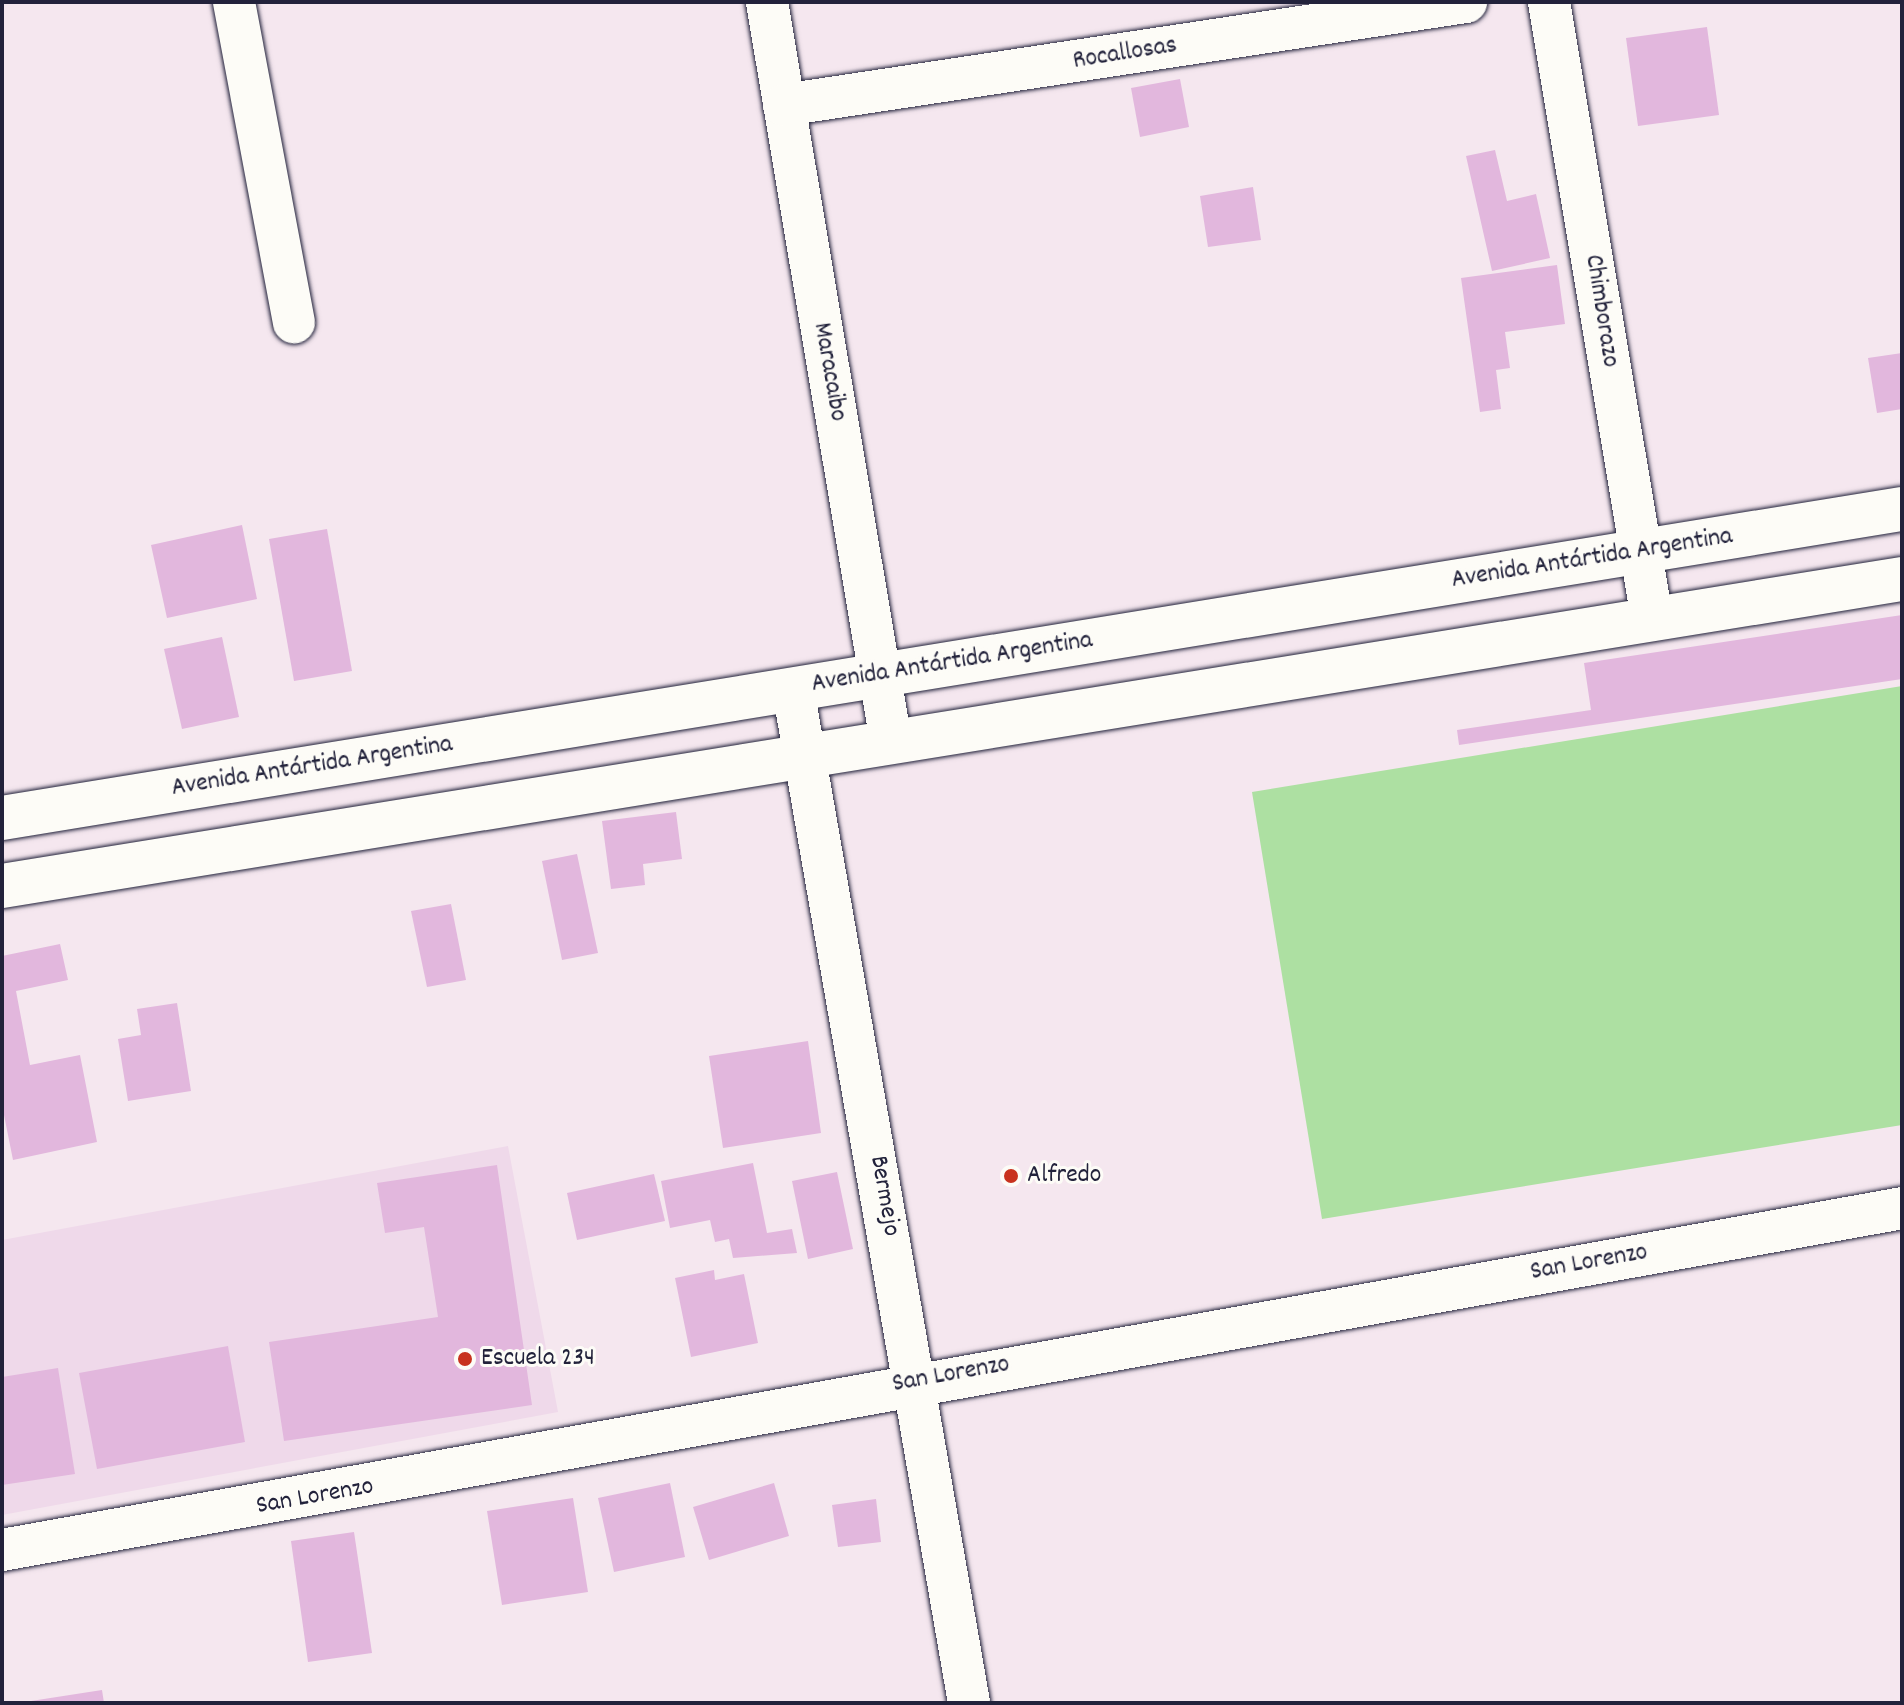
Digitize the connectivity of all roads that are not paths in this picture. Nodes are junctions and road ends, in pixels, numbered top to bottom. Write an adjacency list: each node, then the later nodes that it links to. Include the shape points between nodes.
1 (234, 2): 6 (street)
2 (767, 2): 5 (street, Maracaibo)
3 (1466, 2): 5 (street, Rocallosas)
4 (1549, 2): 8 (street, Chimborazo)
5 (784, 105): 11 (street, Maracaibo)
6 (294, 322)
7 (1902, 509): 8 (street, Avenida Antártida Argentina)
8 (1641, 551): 10 (street, Chimborazo); 11 (street, Avenida Antártida Argentina)
9 (1902, 579): 10 (street)
10 (1652, 619): 13 (street)
11 (880, 675): 12 (street, Avenida Antártida Argentina); 13 (street, Maracaibo)
12 (793, 689): 14 (street, Bermejo); 15 (street, Avenida Antártida Argentina)
13 (891, 742): 14 (street)
14 (809, 755): 16 (street); 18 (street, Bermejo)
15 (2, 818)
16 (2, 886)
17 (1902, 1208): 18 (street, San Lorenzo)
18 (915, 1381): 19 (street, San Lorenzo, via 434,1476); 20 (street, Bermejo)
19 (2, 1550)
20 (969, 1703)

